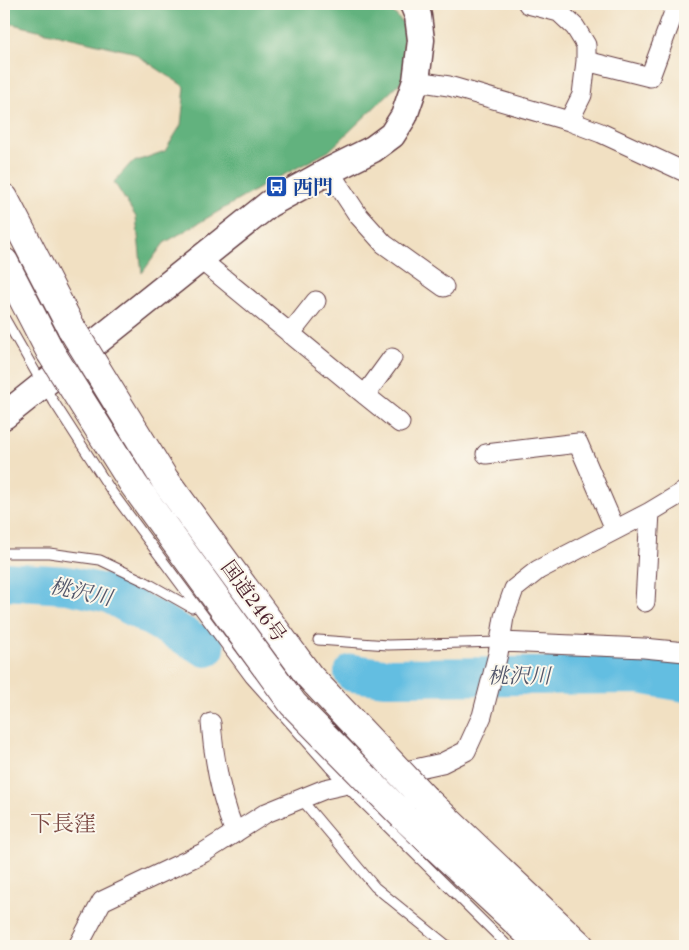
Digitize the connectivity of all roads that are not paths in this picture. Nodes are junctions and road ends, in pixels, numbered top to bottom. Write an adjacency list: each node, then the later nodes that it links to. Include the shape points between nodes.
1 (413, 4): 5 (street, via 421,40)
2 (528, 4): 4 (street, via 559,12 575,27 586,45)
3 (678, 4): 4 (street, via 650,77)
4 (586, 61): 6 (street, via 582,95)
5 (416, 81): 6 (street, via 449,86); 7 (street, via 404,116 392,135 373,150)
6 (569, 121): 8 (street)
7 (329, 171): 10 (street, via 269,204); 12 (street, via 358,215 384,244)
8 (685, 172)
9 (4, 198): 39 (highway, 国道246号, bridge, via 72,328 165,480 309,676 425,799)
10 (201, 260): 15 (street); 17 (street)
11 (4, 262): 38 (highway, 国道246号, bridge, via 51,353 134,486 293,704 403,816)
12 (444, 287)
13 (316, 301): 15 (street)
14 (4, 317): 17 (lane)
15 (290, 334): 18 (street)
16 (392, 358): 18 (street)
17 (42, 385): 19 (street); 32 (lane, via 112,492 250,678)
18 (365, 395): 20 (street)
19 (4, 416)
20 (400, 423)
21 (486, 454): 24 (street, via 578,443)
22 (685, 490): 23 (street)
23 (650, 512): 24 (street); 26 (street)
24 (615, 529): 29 (street, via 538,570 514,589 504,617)
25 (4, 553): 27 (lane, via 100,560)
26 (645, 602)
27 (192, 608)
28 (318, 640): 29 (lane)
29 (499, 648): 30 (street, via 644,648); 32 (street, via 482,716 466,751 442,763)
30 (685, 652)
31 (211, 723): 34 (street, via 214,755)
32 (345, 784): 33 (street); 37 (lane)
33 (301, 799): 34 (street, via 266,813); 36 (lane, via 375,887)
34 (235, 833): 35 (street, via 203,853 102,901)
35 (78, 946)
36 (448, 946)
37 (508, 946)
38 (542, 946)
39 (580, 946)

